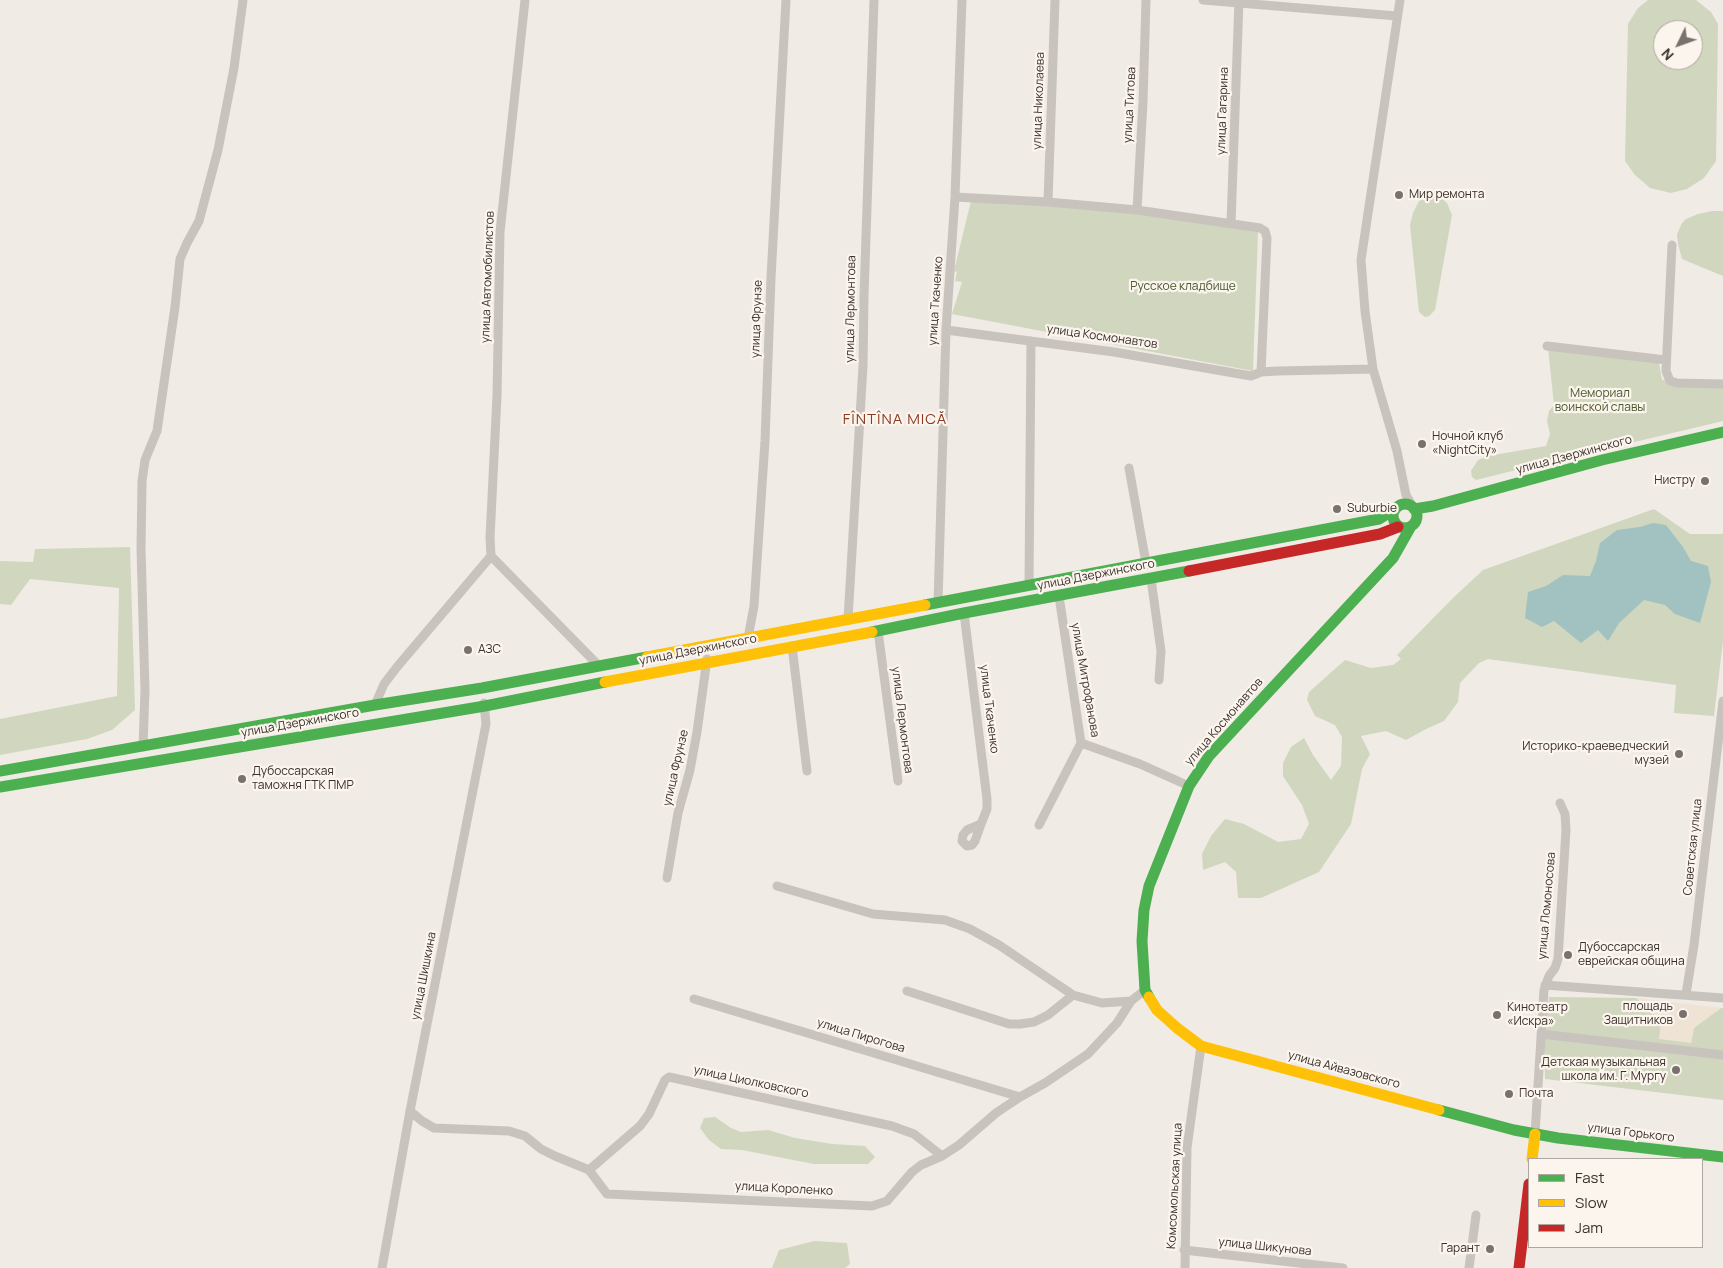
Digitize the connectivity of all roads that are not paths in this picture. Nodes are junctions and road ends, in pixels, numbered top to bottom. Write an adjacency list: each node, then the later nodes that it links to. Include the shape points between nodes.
1 (243, 0): 50 (street, via 218,150 199,222 180,259 157,431 145,460 142,481 145,690)
2 (525, 0): 30 (street, улица Автомобилистов, via 500,232)
3 (786, 0): 39 (street, улица Фрунзе, via 764,441 754,606)
4 (874, 0): 37 (street, улица Лермонтова, via 863,366)
5 (962, 0): 12 (street, улица Ткаченко)
6 (1054, 0): 13 (street, улица Николаева)
7 (1146, 0): 14 (street, улица Титова)
8 (1203, 0): 10 (street)
9 (1400, 0): 11 (street)
10 (1239, 2): 11 (street); 15 (street, улица Гагарина)
11 (1397, 16): 21 (street, via 1361,260)
12 (955, 197): 13 (street); 17 (street, улица Ткаченко)
13 (1048, 202): 14 (street)
14 (1137, 210): 15 (street)
15 (1231, 223): 22 (street, via 1260,228 1268,238)
16 (1672, 244): 20 (street)
17 (946, 330): 18 (street, улица Космонавтов); 35 (street, улица Ткаченко)
18 (1031, 341): 22 (street, улица Космонавтов, via 1251,376); 33 (street)
19 (1547, 346): 20 (street)
20 (1666, 360): 23 (street, via 1670,381)
21 (1373, 369): 22 (street, улица Космонавтов); 26 (street, via 1398,451)
22 (1261, 372)
23 (1723, 384)
24 (1723, 432): 28 (main road, улица Дзержинского, via 1602,460)
25 (1128, 468): 31 (street)
26 (1406, 495): 27 (street); 28 (street)
27 (1396, 508): 28 (main road, via 1408,505); 29 (main road, via 1395,524); 31 (main road, улица Дзержинского, via 1379,519)
28 (1416, 513): 29 (main road, via 1415,523)
29 (1404, 527): 32 (main road, улица Дзержинского); 54 (main road, улица Космонавтов, via 1400,548 1209,756)
30 (491, 556): 43 (street); 47 (street, via 397,667 384,684)
31 (1146, 563): 33 (main road, улица Дзержинского)
32 (1151, 579): 34 (main road, улица Дзержинского); 44 (street, via 1161,651)
33 (1029, 585): 35 (main road, улица Дзержинского)
34 (1059, 596): 36 (main road, улица Дзержинского); 49 (street, улица Митрофанова)
35 (938, 603): 37 (main road, улица Дзержинского)
36 (964, 613): 38 (main road, улица Дзержинского); 57 (street, улица Ткаченко, via 987,799)
37 (848, 619): 39 (main road, улица Дзержинского)
38 (878, 631): 41 (main road, улица Дзержинского); 53 (street, улица Лермонтова)
39 (748, 638): 40 (main road, улица Дзержинского)
40 (709, 646): 42 (street, улица Фрунзе); 43 (main road, улица Дзержинского)
41 (792, 646): 42 (main road, улица Дзержинского); 52 (street)
42 (706, 664): 48 (main road, улица Дзержинского); 59 (street, улица Фрунзе, via 697,732 678,812)
43 (598, 665): 45 (main road, улица Дзержинского)
44 (1159, 680)
45 (482, 688): 47 (main road, улица Дзержинского); 48 (street, улица Шишкина)
46 (1723, 701): 64 (street, Советская улица)
47 (375, 705): 50 (main road, улица Дзержинского)
48 (485, 706): 55 (main road, улица Дзержинского); 74 (street, улица Шишкина, via 483,742)
49 (1081, 743): 54 (street, улица Митрофанова); 58 (street)
50 (142, 747): 51 (main road, улица Дзержинского)
51 (0, 771)
52 (807, 771)
53 (898, 781)
54 (1189, 786): 62 (main road, улица Космонавтов, via 1149,886 1142,941)
55 (0, 787)
56 (1560, 803): 61 (street, улица Ломоносова, via 1566,830 1558,959)
57 (981, 824)
58 (1039, 825)
59 (667, 878)
60 (777, 886): 65 (street, via 873,914 945,920 970,929)
61 (1545, 985): 64 (street); 70 (street, улица Ломоносова)
62 (1145, 990): 68 (street); 69 (main road, улица Космонавтов)
63 (907, 991): 65 (street, via 1008,1024 1034,1022)
64 (1686, 994): 66 (street)
65 (1073, 995): 68 (street, via 1102,1003)
66 (1723, 998)
67 (694, 999): 73 (street, улица Пирогова)
68 (1131, 1000): 73 (street, via 1117,1023 1088,1054)
69 (1157, 1010): 71 (main road, улица Айвазовского)
70 (1541, 1034): 72 (street); 75 (street, улица Ломоносова)
71 (1201, 1046): 75 (main road, улица Айвазовского); 82 (street, Комсомольская улица, via 1187,1148)
72 (1723, 1055)
73 (1020, 1096): 76 (street)
74 (410, 1110): 79 (street, via 434,1128 509,1132 525,1136 541,1149); 83 (street, улица Шишкина)
75 (1535, 1134): 77 (main road, улица Горького); 78 (main road, улица Ломоносова)
76 (942, 1156): 79 (street, улица Короленко, via 917,1168 887,1201 872,1206 607,1194); 79 (street, улица Циолковского, via 914,1134 892,1126 669,1077 640,1126)
77 (1723, 1157)
78 (1532, 1158)
79 (590, 1170)
80 (1528, 1193): 87 (main road)
81 (1476, 1216): 86 (street)
82 (1184, 1250): 84 (street, Комсомольская улица); 85 (street, улица Шикунова)
83 (382, 1268)
84 (1185, 1268)
85 (1343, 1268)
86 (1469, 1268)
87 (1520, 1268)

